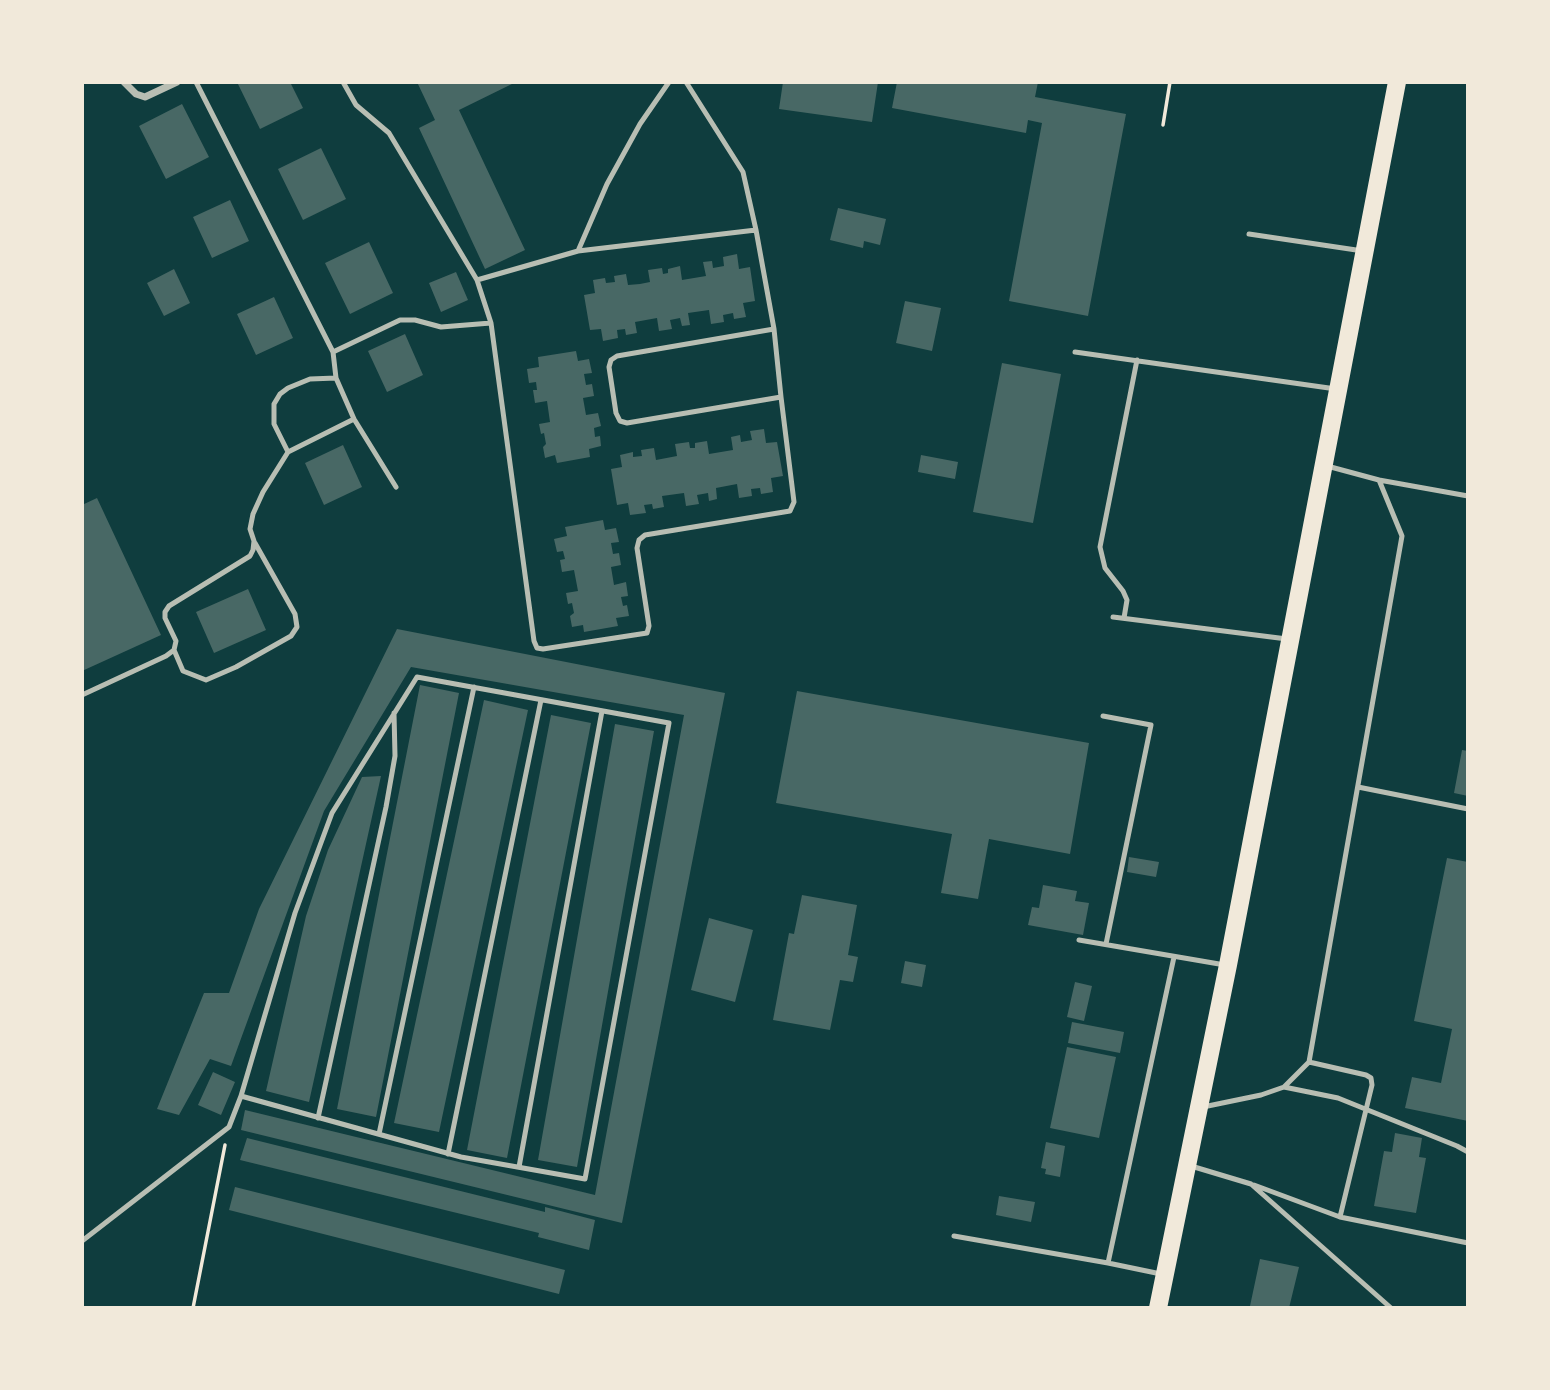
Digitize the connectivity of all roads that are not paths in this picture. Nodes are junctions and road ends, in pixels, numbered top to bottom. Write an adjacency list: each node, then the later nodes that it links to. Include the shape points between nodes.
1 (124, 82): 2 (street, via 145,97)
2 (177, 82)
3 (196, 82): 15 (lane)
4 (343, 82): 12 (lane, via 356,105 389,133)
5 (669, 82): 10 (lane, via 639,124)
6 (686, 82): 8 (lane, via 743,172)
7 (1396, 82): 11 (main road)
8 (756, 230): 10 (lane); 14 (lane)
9 (1250, 234): 11 (lane)
10 (578, 251): 12 (lane)
11 (1366, 251): 19 (main road)
12 (477, 280): 13 (lane)
13 (491, 323): 15 (lane, via 441,327 400,320); 20 (lane, via 537,648 647,633 637,548 645,535 790,511 794,502)
14 (774, 330): 20 (lane); 20 (lane, via 617,356 609,368 616,413 627,423)
15 (333, 352): 18 (lane)
16 (1075, 352): 17 (lane)
17 (1137, 360): 19 (lane); 29 (lane, via 1100,547 1105,568 1127,600)
18 (336, 378): 21 (lane); 22 (lane, via 310,379 280,394 274,404 274,424)
19 (1340, 390): 23 (main road)
20 (781, 397)
21 (354, 419): 22 (lane); 25 (lane)
22 (288, 452): 27 (lane, via 253,514 250,529)
23 (1324, 465): 24 (lane); 30 (main road)
24 (1379, 480): 26 (lane); 38 (lane, via 1402,536)
25 (396, 487)
26 (1468, 496)
27 (254, 541): 31 (lane, via 250,556 169,606 165,612 176,641); 31 (lane, via 295,614 297,627 291,636 206,680 183,671)
28 (1113, 617): 29 (lane)
29 (1124, 618): 30 (lane)
30 (1290, 639): 43 (main road)
31 (174, 650): 33 (lane)
32 (474, 687): 34 (lane); 36 (lane, via 417,677); 50 (lane)
33 (82, 695)
34 (541, 699): 35 (lane); 52 (lane)
35 (602, 711): 54 (lane); 54 (lane, via 669,723 585,1179)
36 (394, 713): 46 (lane, via 332,813 295,913); 49 (lane, via 395,756 386,807)
37 (1103, 716): 41 (lane, via 1151,725)
38 (1358, 787): 39 (lane); 44 (lane)
39 (1468, 809)
40 (1079, 940): 41 (lane)
41 (1106, 944): 42 (lane)
42 (1174, 957): 43 (lane); 60 (lane)
43 (1228, 965): 47 (main road)
44 (1309, 1062): 45 (lane); 48 (lane, via 1371,1078)
45 (1284, 1087): 47 (lane); 48 (lane)
46 (241, 1096): 49 (lane); 58 (lane, via 229,1127)
47 (1200, 1108): 53 (main road)
48 (1366, 1109): 51 (lane); 56 (lane)
49 (318, 1118): 50 (lane)
50 (379, 1135): 52 (lane)
51 (1468, 1152)
52 (448, 1154): 54 (lane)
53 (1187, 1165): 55 (lane); 61 (main road)
54 (519, 1167)
55 (1251, 1184): 56 (lane); 63 (lane)
56 (1340, 1217): 59 (lane)
57 (954, 1236): 60 (lane)
58 (82, 1241)
59 (1468, 1243)
60 (1108, 1264): 61 (lane)
61 (1164, 1275): 62 (main road)
62 (1158, 1308)
63 (1391, 1308)

